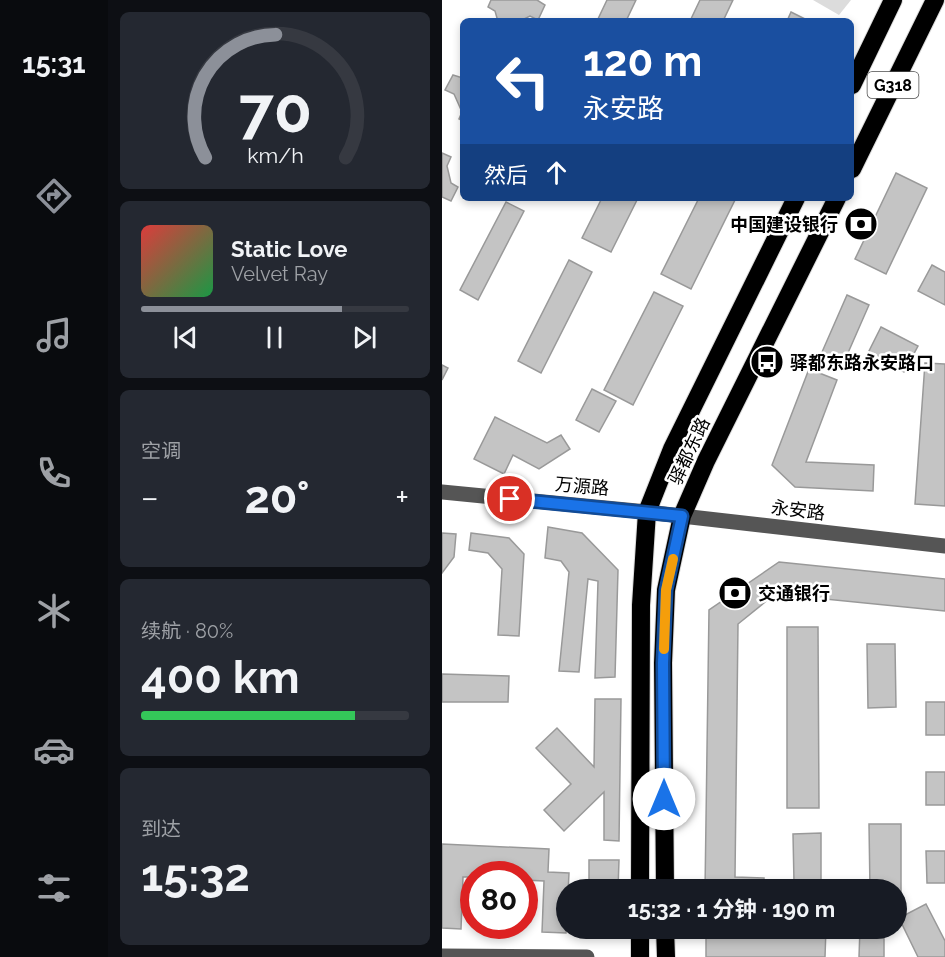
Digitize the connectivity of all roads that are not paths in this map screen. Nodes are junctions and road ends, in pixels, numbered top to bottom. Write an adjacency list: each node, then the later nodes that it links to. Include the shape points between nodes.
1 (893, 0): 3 (highway, G318)
2 (935, 0): 4 (highway, G318)
3 (854, 81)
4 (854, 165)
5 (795, 201): 8 (highway, 驿都东路, via 672,449)
6 (836, 201): 9 (highway, 驿都东路)
7 (442, 492): 8 (street, 万源路)
8 (647, 512): 9 (street, 永安路); 11 (highway, 驿都东路, via 641,605)
9 (682, 516): 10 (street, 永安路); 12 (highway, 驿都东路, via 666,590)
10 (944, 546)
11 (640, 879)
12 (665, 879)
13 (640, 939): 17 (highway)
14 (665, 939): 18 (highway)
15 (442, 956): 16 (street)
16 (587, 957)
17 (640, 957)
18 (666, 957)

